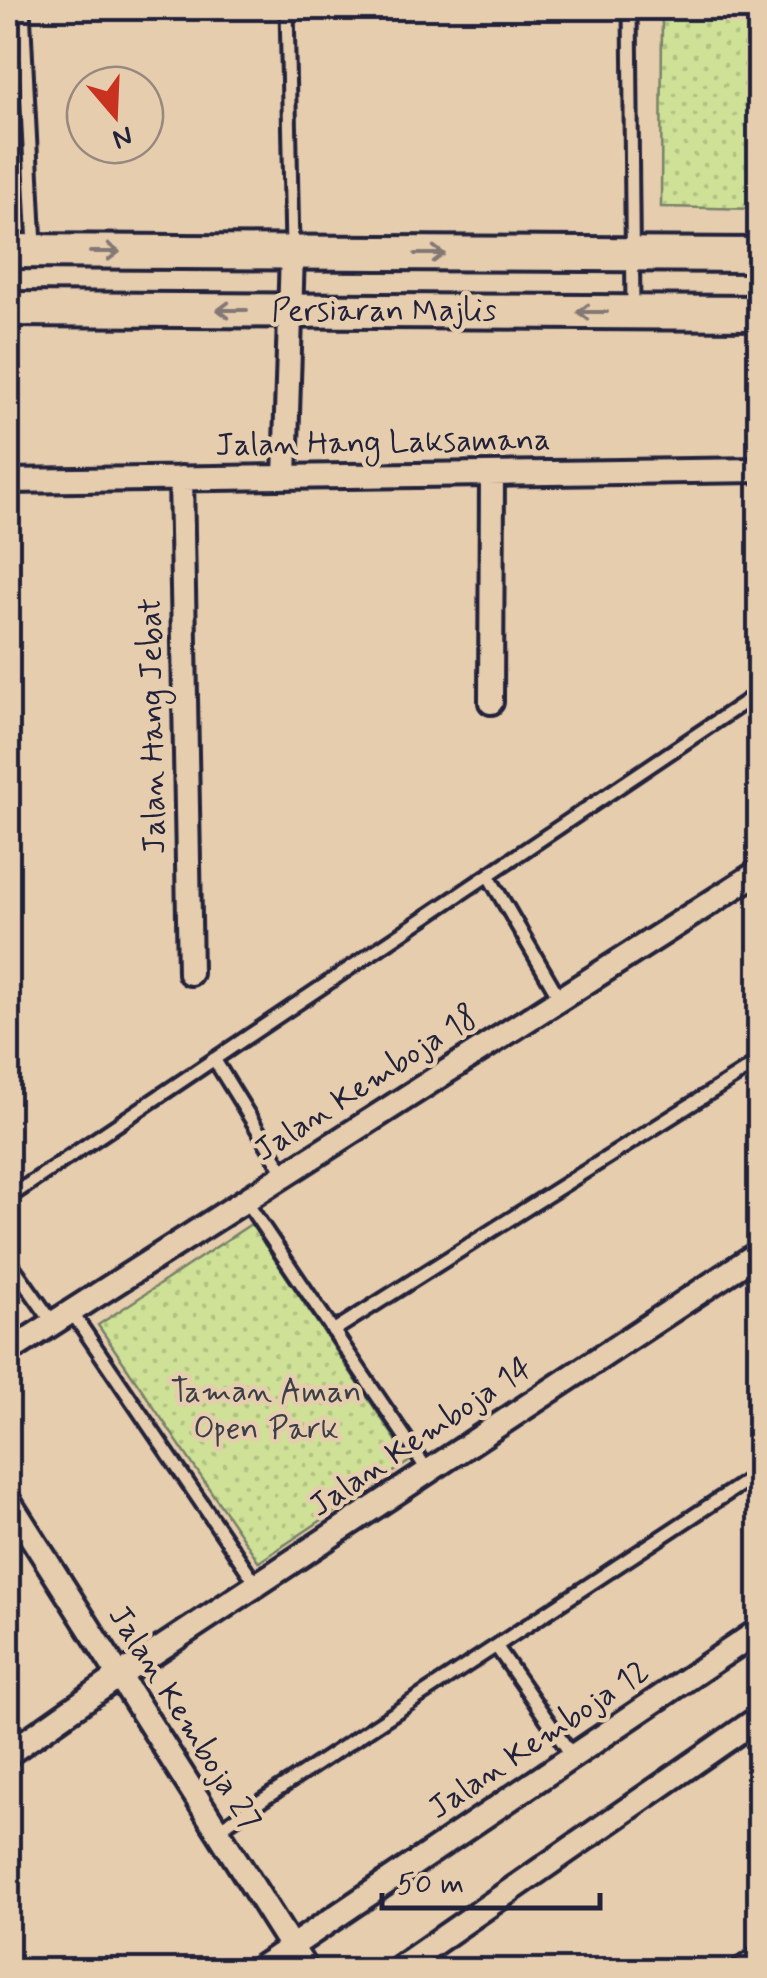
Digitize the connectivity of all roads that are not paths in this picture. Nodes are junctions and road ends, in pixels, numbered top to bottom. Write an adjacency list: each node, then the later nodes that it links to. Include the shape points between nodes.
1 (23, 8): 4 (lane)
2 (287, 8): 5 (lane)
3 (630, 8): 6 (lane)
4 (21, 251): 5 (street, Persiaran Majlis, one-way to 5)
5 (292, 254): 6 (street, Persiaran Majlis, one-way to 6); 9 (street)
6 (632, 254): 7 (street, Persiaran Majlis); 10 (lane)
7 (760, 255)
8 (8, 309): 9 (street, Persiaran Majlis, one-way to 8)
9 (290, 310): 10 (street, Persiaran Majlis, one-way to 9); 14 (street)
10 (634, 313): 11 (street, Persiaran Majlis)
11 (760, 313)
12 (760, 470): 13 (street, Jalan Hang Laksamana)
13 (492, 474): 14 (street, Jalan Hang Laksamana); 18 (street)
14 (285, 477): 15 (street, Jalan Hang Laksamana)
15 (181, 478): 16 (street, Jalan Hang Laksamana); 21 (street, Jalan Hang Jebat)
16 (8, 481)
17 (760, 692): 20 (lane)
18 (491, 702)
19 (760, 872): 22 (street, Jalan Kemboja 18)
20 (488, 874): 22 (lane); 23 (lane)
21 (190, 973)
22 (560, 999): 25 (street, Jalan Kemboja 18)
23 (214, 1059): 25 (lane); 26 (lane)
24 (760, 1061): 31 (lane)
25 (285, 1174): 27 (street, Jalan Kemboja 18)
26 (8, 1198)
27 (246, 1200): 30 (street, Jalan Kemboja 18); 31 (lane)
28 (760, 1252): 33 (street, Jalan Kemboja 14)
29 (8, 1259): 30 (lane)
30 (62, 1317): 32 (street, Jalan Kemboja 18); 36 (lane)
31 (334, 1331): 33 (lane)
32 (8, 1352)
33 (428, 1471): 36 (street, Jalan Kemboja 14)
34 (760, 1472): 38 (lane)
35 (8, 1500): 39 (street, Jalan Kemboja 27)
36 (257, 1585): 39 (street, Jalan Kemboja 14)
37 (759, 1631): 42 (street, Jalan Kemboja 12)
38 (496, 1646): 42 (lane); 43 (lane)
39 (119, 1676): 41 (street, Jalan Kemboja 14); 43 (street, Jalan Kemboja 27)
40 (760, 1717): 46 (street)
41 (8, 1754)
42 (572, 1756): 44 (street, Jalan Kemboja 12)
43 (216, 1830): 44 (street, Jalan Kemboja 27)
44 (291, 1947): 47 (street, Jalan Kemboja 12); 48 (street, Jalan Kemboja 27)
45 (760, 1958): 50 (street)
46 (424, 1963): 49 (street)
47 (256, 1970)
48 (306, 1970)
49 (396, 1970)
50 (742, 1970)

